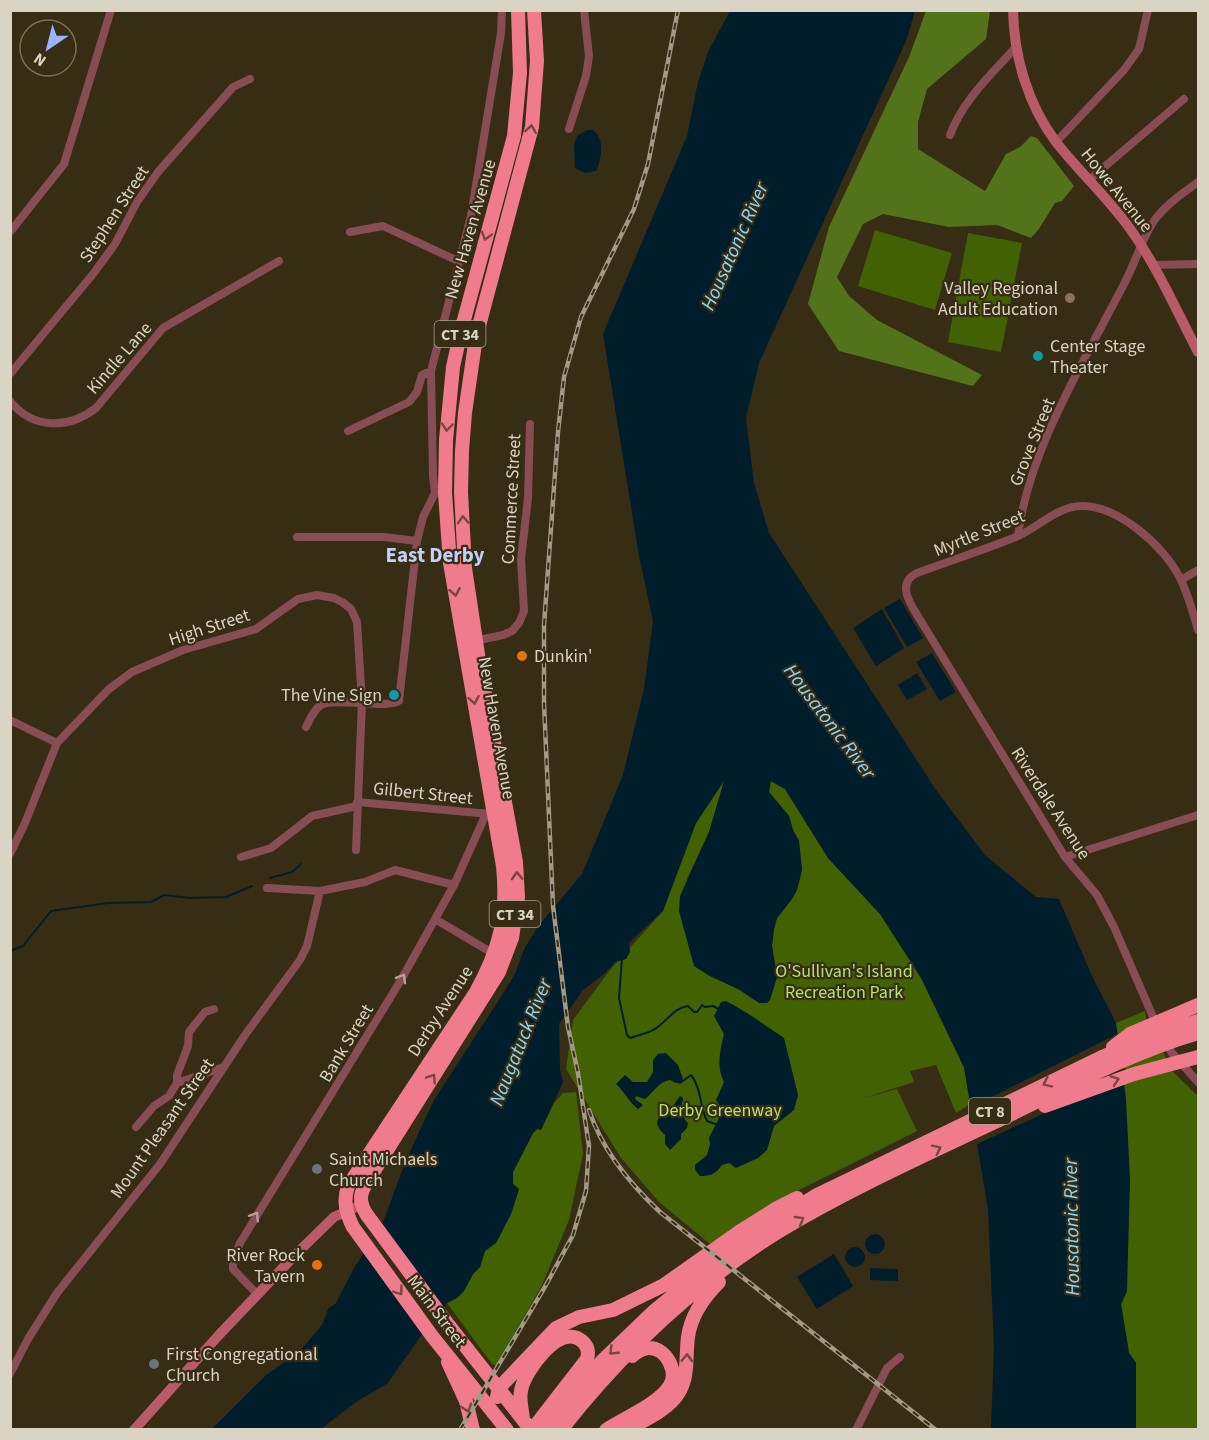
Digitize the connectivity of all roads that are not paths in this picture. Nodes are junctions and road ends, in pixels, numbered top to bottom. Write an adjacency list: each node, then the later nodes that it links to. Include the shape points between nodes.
1 (111, 10): 18 (street, via 64,164)
2 (502, 10): 22 (street, via 471,216)
3 (518, 10): 14 (highway, New Haven Avenue / CT 34, via 518,110)
4 (534, 10): 17 (highway, New Haven Avenue / CT 34, one-way to 4, via 532,127 536,92)
5 (584, 10): 11 (street, via 589,56)
6 (1013, 10): 8 (main road, Howe Avenue)
7 (1148, 10): 13 (street, via 1139,49)
8 (1016, 48): 12 (street, via 971,96); 13 (main road, Howe Avenue, via 1028,90)
9 (250, 79): 27 (street, Stephen Street, via 233,87 158,172 116,244)
10 (1184, 99): 15 (street)
11 (569, 129)
12 (950, 135)
13 (1056, 142): 15 (main road, Howe Avenue)
14 (502, 180): 17 (highway); 32 (highway, New Haven Avenue / CT 34, one-way to 32, via 453,367)
15 (1089, 180): 20 (main road, Howe Avenue)
16 (1198, 182): 20 (street, Grove Street, via 1158,216)
17 (517, 185): 31 (highway, New Haven Avenue / CT 34, via 476,337 465,413)
18 (10, 232)
19 (350, 232): 22 (street, via 383,226)
20 (1141, 246): 24 (main road, Howe Avenue); 33 (street, Grove Street, via 1053,421 1028,490)
21 (279, 261): 28 (street, Kindle Lane, via 163,328 85,417 59,424 45,423 24,415)
22 (458, 261): 26 (street)
23 (1198, 264): 24 (street)
24 (1154, 265): 25 (main road, Howe Avenue)
25 (1197, 347)
26 (431, 371): 30 (street, via 422,375 409,402); 32 (street, via 433,476)
27 (10, 374)
28 (10, 401)
29 (530, 424): 40 (street, Commerce Street, via 528,498 520,559 524,611 512,631)
30 (348, 431)
31 (461, 492): 32 (street); 40 (highway, New Haven Avenue / CT 34, one-way to 31)
32 (440, 493): 35 (street, via 423,518); 40 (highway, New Haven Avenue / CT 34, one-way to 40, via 450,564)
33 (1018, 536): 37 (street, Myrtle Street); 38 (street, Myrtle Street, via 1066,509 1096,508 1133,526 1163,553)
34 (297, 537): 35 (street)
35 (417, 541): 41 (street, via 401,698 394,704)
36 (1198, 570): 38 (street)
37 (917, 573): 51 (street, Riverdale Avenue, via 906,582 912,607)
38 (1181, 580): 39 (street, Myrtle Street)
39 (1198, 630)
40 (470, 641): 46 (highway, New Haven Avenue / CT 34)
41 (362, 702): 43 (street, via 322,704); 44 (street, High Street, via 355,616 347,605 334,598 310,595 291,603 256,629 183,650 132,672 109,688); 45 (street, High Street)
42 (10, 720): 44 (street)
43 (306, 727)
44 (57, 743): 49 (street, High Street)
45 (357, 804): 46 (street, Gilbert Street); 48 (street, High Street); 50 (street, Gilbert Street, via 312,816 272,848)
46 (495, 813): 52 (street, Bank Street); 56 (highway, Derby Avenue / CT 34, via 506,895); 58 (highway, Derby Avenue / CT 34, one-way to 46, via 499,972 512,938 518,897 517,874)
47 (1198, 815): 51 (street)
48 (356, 850)
49 (10, 854)
50 (241, 857)
51 (1065, 857): 65 (street, Riverdale Avenue, via 1097,895 1152,1017 1172,1053)
52 (454, 885): 54 (street, via 395,870 365,882); 55 (street, Bank Street)
53 (267, 888): 54 (street)
54 (320, 891): 64 (street, Mount Pleasant Street, via 300,960)
55 (435, 919): 56 (street); 75 (street, Bank Street, one-way to 55, via 233,1269 236,1252)
56 (494, 954): 58 (highway, Derby Avenue / CT 34)
57 (1198, 1005): 63 (highway, via 1130,1034)
58 (472, 1007): 67 (highway, Derby Avenue / CT 34)
59 (214, 1009): 66 (street, via 205,1012 189,1032)
60 (1198, 1021): 63 (highway, CT 8)
61 (1198, 1033): 68 (highway, CT 8, via 1124,1059)
62 (1198, 1057): 68 (highway, one-way to 62, via 1134,1074)
63 (1100, 1058): 70 (highway, CT 8, one-way to 70)
64 (224, 1067): 66 (street); 78 (street, Mount Pleasant Street, via 160,1164 57,1293)
65 (1198, 1082)
66 (177, 1083): 69 (street, via 169,1096)
67 (409, 1104): 71 (highway, Derby Avenue / CT 34, via 362,1190); 72 (highway, Derby Avenue / CT 34, via 347,1188)
68 (1000, 1120): 70 (highway, CT 8, one-way to 68)
69 (135, 1127)
70 (882, 1170): 73 (highway, CT 8, one-way to 70, via 780,1231); 73 (highway, via 820,1187 777,1208)
71 (362, 1205): 72 (main road); 80 (highway, Main Street)
72 (346, 1210): 75 (main road, via 333,1218); 76 (highway, Main Street, one-way to 76, via 353,1227)
73 (745, 1242): 74 (highway, CT 8); 80 (highway, via 613,1310 579,1317 556,1328); 81 (highway, CT 8, one-way to 81, via 653,1312 602,1361)
74 (706, 1288): 79 (highway, CT 8, via 665,1316); 89 (highway, one-way to 74, via 673,1401 683,1386 688,1336)
75 (257, 1294): 84 (main road)
76 (443, 1349): 82 (highway, Main Street); 85 (highway, one-way to 85, via 466,1401)
77 (900, 1357): 90 (street, via 886,1368)
78 (11, 1373)
79 (609, 1374): 81 (highway, CT 8); 88 (highway, via 642,1349 650,1348 666,1357 673,1379 656,1400)
80 (497, 1386): 82 (highway, via 496,1404); 83 (highway, Main Street)
81 (566, 1404): 83 (highway); 83 (highway, via 588,1353 585,1344 566,1337 556,1341 526,1376 520,1394); 86 (highway, CT 8); 87 (highway, CT 8)
82 (503, 1425)
83 (529, 1427)
84 (134, 1430)
85 (473, 1430)
86 (544, 1430)
87 (561, 1430)
88 (606, 1430)
89 (627, 1430)
90 (856, 1430)

